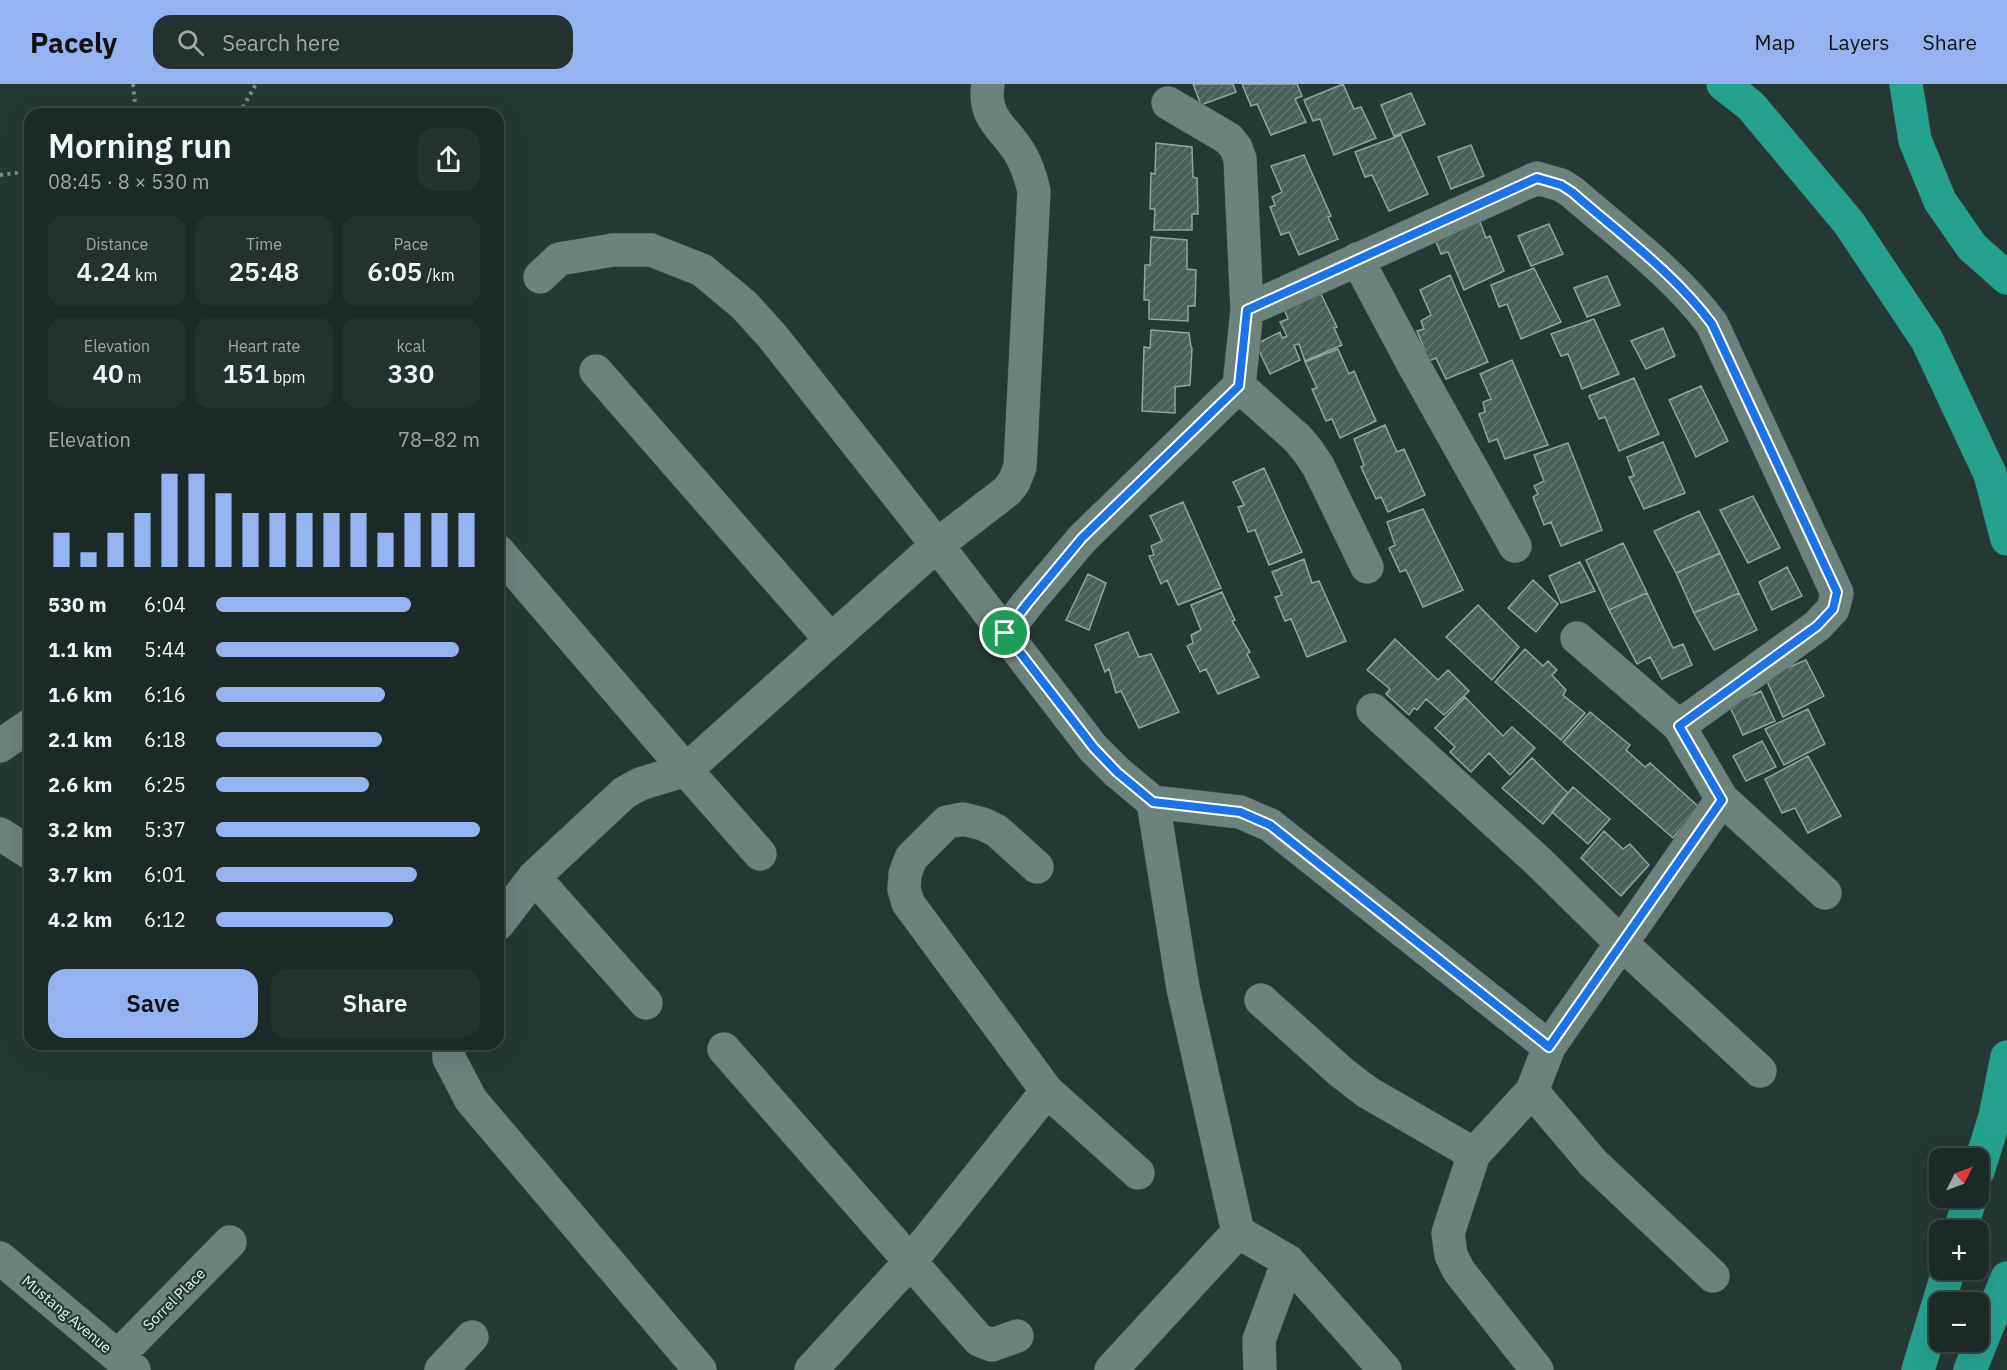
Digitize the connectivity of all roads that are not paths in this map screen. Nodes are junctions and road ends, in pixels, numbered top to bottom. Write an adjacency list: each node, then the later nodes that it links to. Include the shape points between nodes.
1 (988, 84): 12 (street, via 989,111 1020,153 1034,190 1020,467 1007,491)
2 (1723, 84): 11 (highway, via 1751,106 1849,223 1927,340 1990,474)
3 (1906, 84): 7 (highway, via 1915,140 1940,201 1972,247)
4 (1168, 103): 8 (street, via 1229,139 1236,148 1240,159)
5 (1357, 259): 8 (street); 13 (street); 20 (street, via 1537,178 1572,192 1676,283 1712,324 1837,592 1833,609 1817,626)
6 (540, 277): 12 (street, via 559,260 614,250 651,250 702,270 744,305 773,337)
7 (2007, 278)
8 (1247, 310): 10 (street)
9 (596, 371): 18 (street)
10 (1239, 386): 15 (street, via 1308,450); 16 (street, via 1082,538)
11 (2007, 539)
12 (937, 545): 16 (street); 18 (street)
13 (1515, 546)
14 (504, 558): 23 (street)
15 (1367, 567)
16 (1005, 633): 25 (street, via 1094,748)
17 (1577, 638): 20 (street)
18 (831, 640): 23 (street)
19 (1373, 710): 33 (street)
20 (1679, 726): 24 (street)
21 (24, 729): 22 (street)
22 (0, 746)
23 (686, 770): 28 (street); 30 (street, via 624,793)
24 (1722, 800): 31 (street); 33 (street)
25 (1153, 802): 36 (street, via 1240,812 1270,825); 46 (street, via 1183,988)
26 (0, 834): 27 (street)
27 (24, 849)
28 (760, 854)
29 (1037, 867): 41 (street, via 997,831 963,819 947,822 911,858 904,889 908,903)
30 (534, 877): 32 (street); 35 (street)
31 (1825, 893)
32 (504, 916)
33 (1621, 943): 36 (street); 40 (street)
34 (1261, 1000): 44 (street, via 1366,1092)
35 (646, 1003)
36 (1549, 1047): 42 (street)
37 (724, 1049): 50 (street)
38 (449, 1050): 58 (street, via 449,1058 471,1100)
39 (2007, 1058): 43 (highway)
40 (1760, 1071)
41 (1047, 1091): 45 (street); 50 (street)
42 (1532, 1091): 44 (street); 51 (street, via 1593,1163)
43 (1985, 1148)
44 (1474, 1154): 63 (street, via 1448,1233 1451,1256)
45 (1138, 1173)
46 (1238, 1232): 49 (street); 60 (street)
47 (230, 1242): 56 (street, Sorrel Place)
48 (0, 1258): 56 (street, Mustang Avenue)
49 (1288, 1261): 61 (street, via 1259,1340); 62 (street)
50 (909, 1262): 54 (street, via 979,1340 992,1345); 59 (street)
51 (1713, 1276)
52 (2007, 1278): 65 (highway)
53 (1945, 1280): 64 (highway)
54 (1017, 1336)
55 (472, 1337): 57 (street)
56 (126, 1363)
57 (441, 1370)
58 (700, 1370)
59 (811, 1370)
60 (1111, 1370)
61 (1260, 1370)
62 (1385, 1370)
63 (1537, 1370)
64 (1918, 1370)
65 (1970, 1370)

